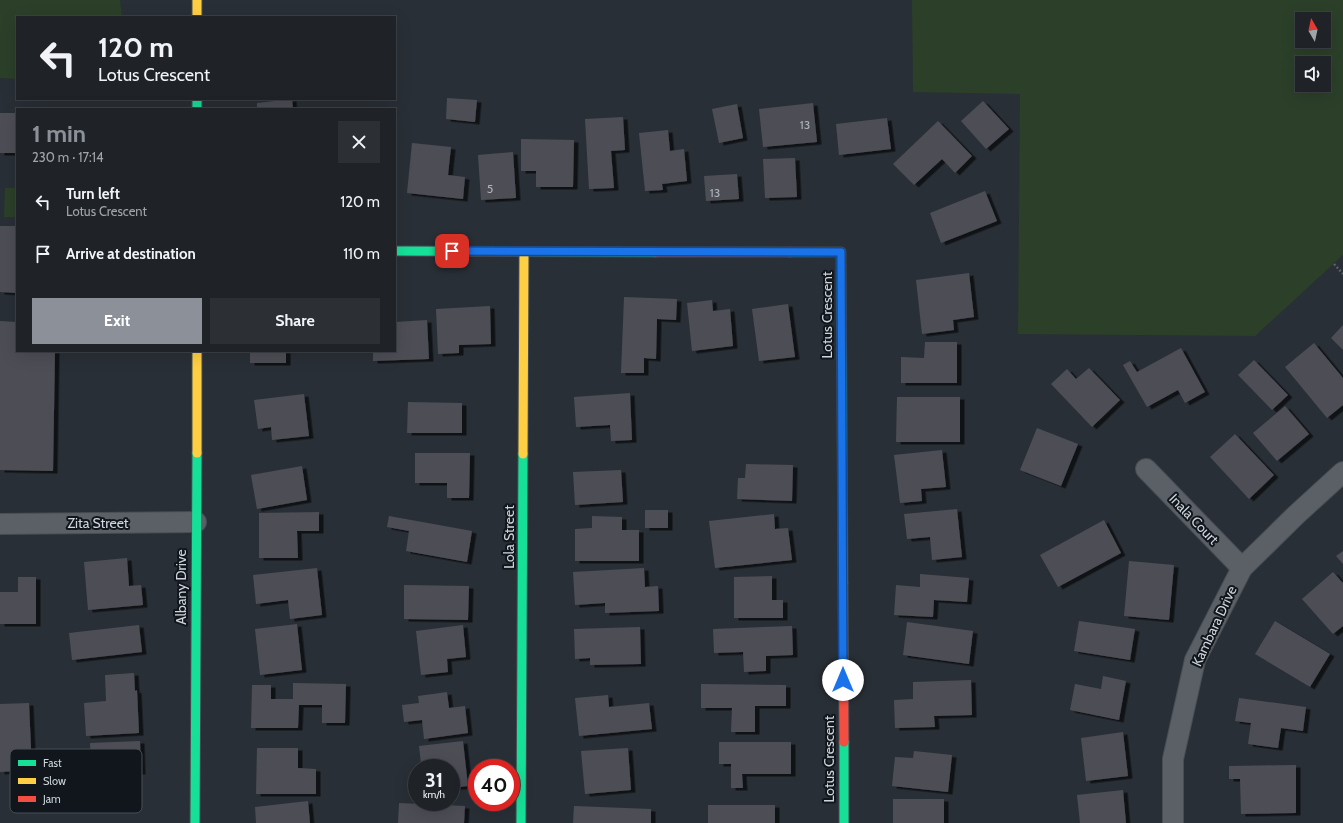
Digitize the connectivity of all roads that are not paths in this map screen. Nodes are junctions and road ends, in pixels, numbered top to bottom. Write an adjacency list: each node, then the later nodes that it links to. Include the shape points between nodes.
1 (197, 0): 2 (street)
2 (197, 16)
3 (396, 251): 4 (street, Lotus Crescent)
4 (524, 252): 12 (street, Lola Street); 13 (street, Lotus Crescent, via 841,252)
5 (197, 352): 8 (street, Albany Drive)
6 (1146, 469): 10 (street, Inala Court)
7 (1343, 472): 10 (street, Kambara Drive)
8 (196, 522): 9 (street, Zita Street); 11 (street, Albany Drive)
9 (0, 524)
10 (1242, 568): 14 (street, Kambara Drive, via 1195,660 1173,759)
11 (195, 823)
12 (521, 823)
13 (844, 823)
14 (1173, 823)

